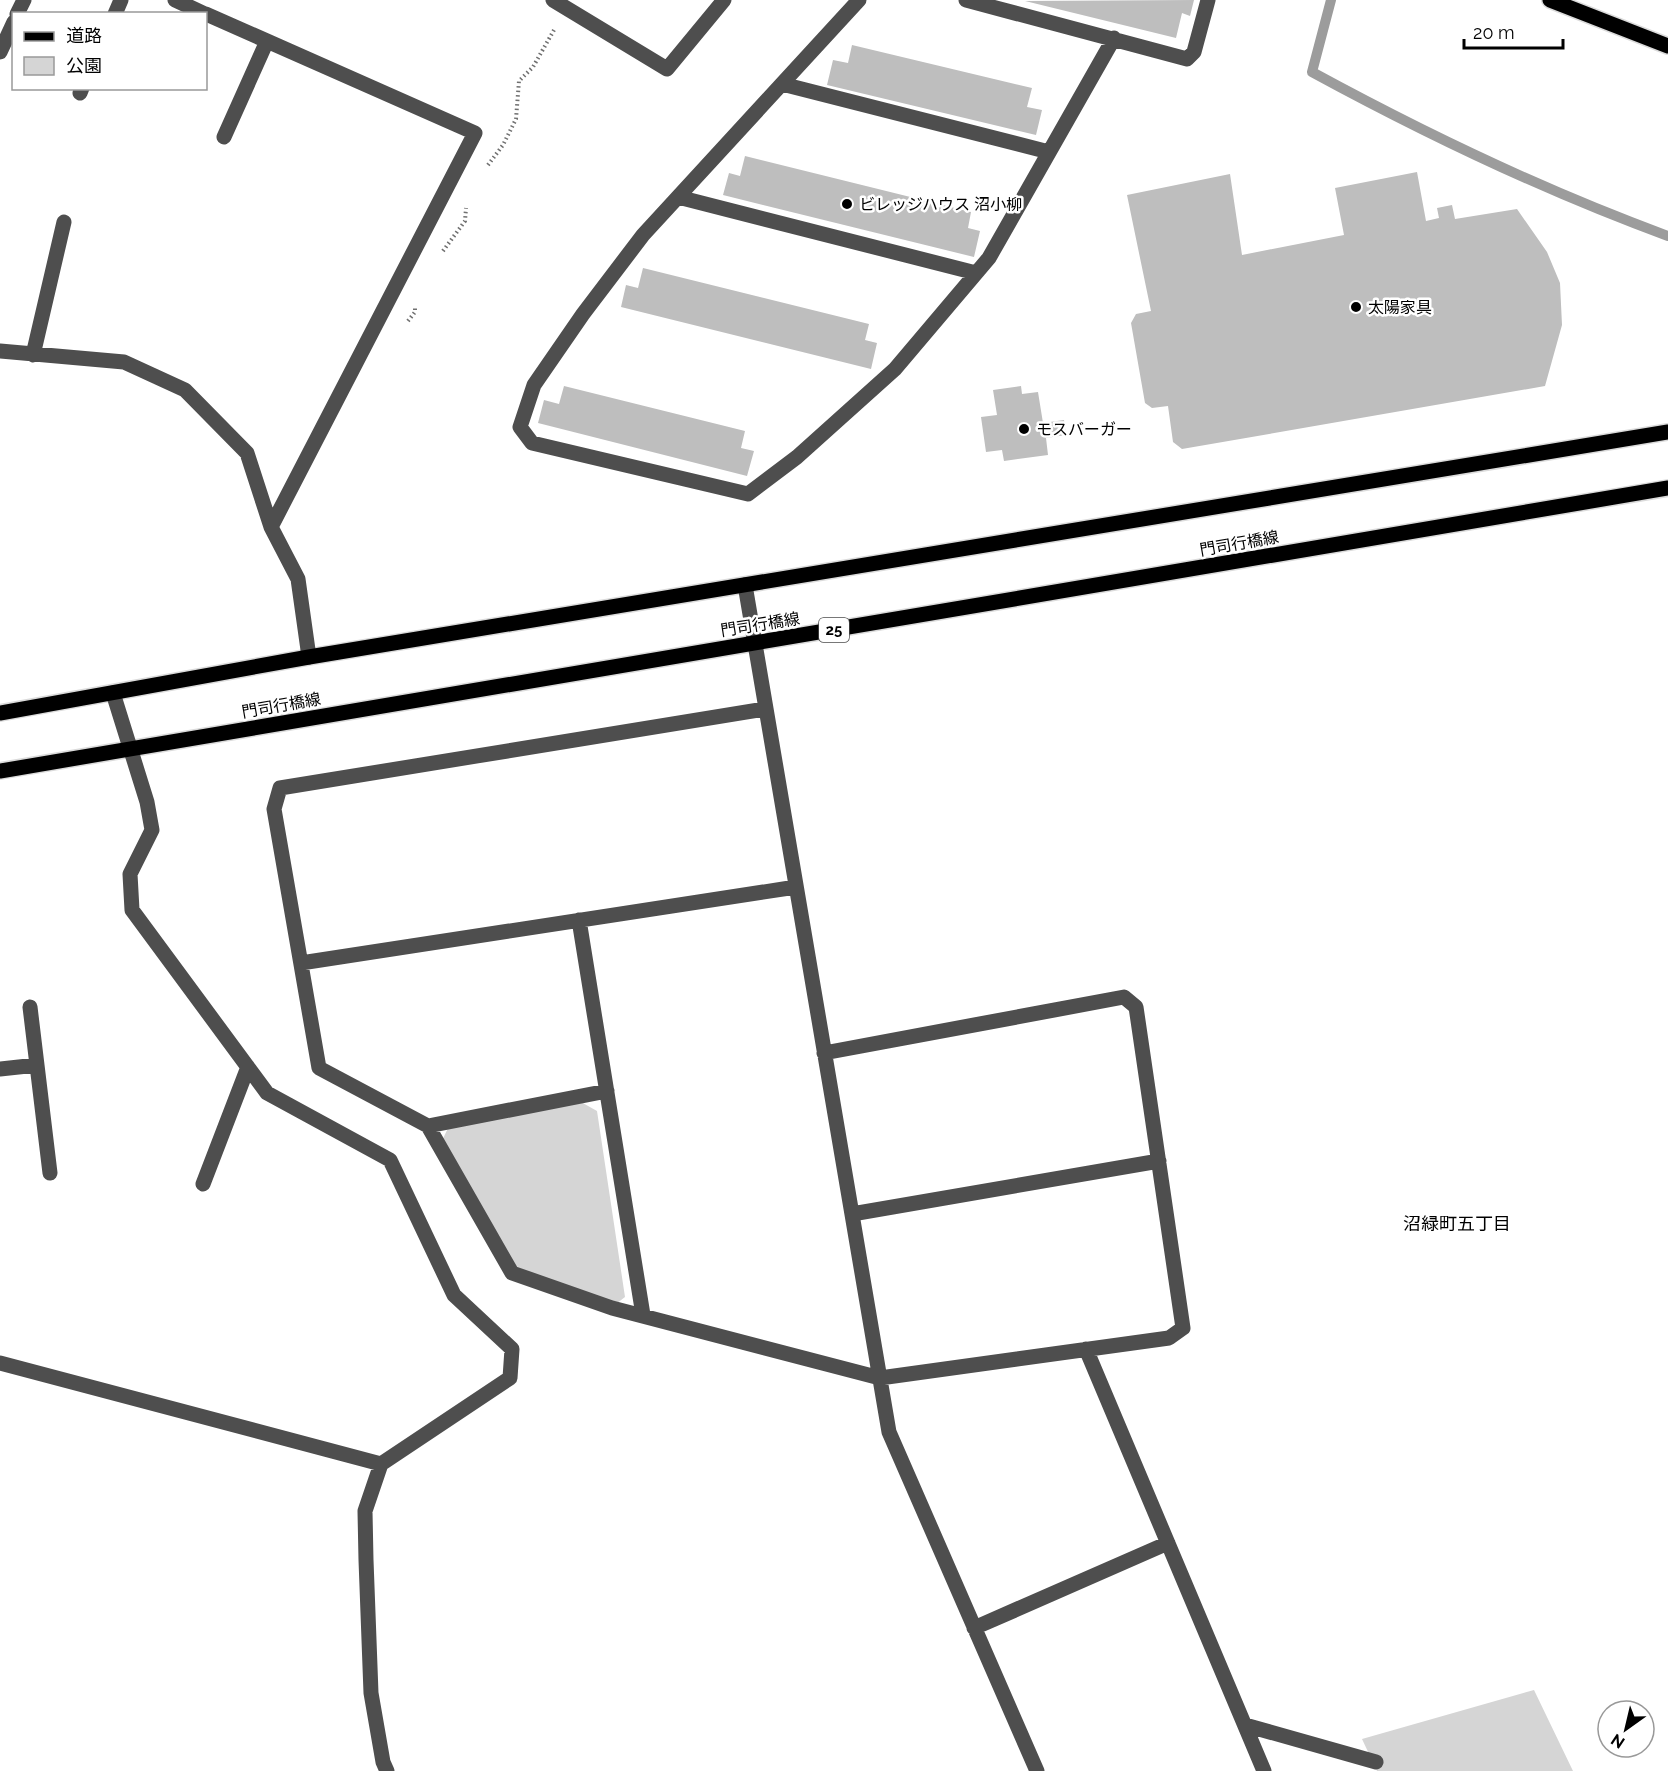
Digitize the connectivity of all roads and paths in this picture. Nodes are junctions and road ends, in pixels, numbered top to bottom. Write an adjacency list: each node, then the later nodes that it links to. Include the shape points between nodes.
1 (175, 0): 8 (street)
2 (553, 0): 3 (street, via 667,69)
3 (724, 0)
4 (859, 0): 15 (street)
5 (966, 0): 11 (street)
6 (1208, 0): 11 (street, via 1194,52 1187,59)
7 (1550, 0): 13 (main road)
8 (201, 12)
9 (207, 15): 12 (street)
10 (12, 26): 14 (street)
11 (1114, 38): 17 (street)
12 (267, 41): 16 (street); 25 (street, via 475,133)
13 (1668, 46)
14 (0, 51)
15 (782, 84): 17 (street); 18 (street)
16 (224, 136)
17 (1049, 152): 20 (street, via 988,258)
18 (678, 197): 20 (street); 20 (street, via 643,235 534,385 520,427 531,443 748,494 797,457 895,369)
19 (64, 222): 22 (street)
20 (975, 273)
21 (0, 351): 22 (street)
22 (33, 355): 25 (street, via 124,362 184,390 247,453)
23 (1668, 432): 26 (main road)
24 (1668, 488): 27 (main road, 門司行橋線 / 25)
25 (271, 527): 28 (street, via 298,579)
26 (745, 585): 27 (street); 28 (main road)
27 (754, 643): 30 (street); 32 (main road, 門司行橋線 / 25)
28 (309, 657): 29 (main road)
29 (113, 693): 31 (main road); 32 (street)
30 (765, 709): 34 (street); 36 (street, via 279,788 274,809)
31 (0, 713)
32 (130, 749): 33 (main road, 門司行橋線 / 25); 40 (street, via 152,830 130,874 132,910)
33 (0, 771)
34 (796, 887): 35 (street); 38 (street)
35 (579, 920): 36 (street); 42 (street)
36 (301, 963): 43 (street, via 319,1068)
37 (30, 1007): 39 (street)
38 (824, 1053): 44 (street, via 1124,997 1136,1007); 47 (street)
39 (37, 1065): 41 (street); 45 (street)
40 (248, 1067): 46 (street); 52 (street, via 267,1093 390,1160 454,1295 512,1349 510,1378)
41 (0, 1069)
42 (607, 1091): 43 (street); 48 (street)
43 (428, 1126): 48 (street, via 512,1273)
44 (1159, 1161): 47 (street); 49 (street, via 1183,1329 1169,1338)
45 (50, 1173)
46 (203, 1184)
47 (852, 1214): 51 (street)
48 (643, 1315): 51 (street)
49 (1086, 1349): 51 (street); 53 (street)
50 (0, 1363): 52 (street)
51 (880, 1378): 54 (street, via 890,1432)
52 (381, 1464): 57 (street, via 365,1511 367,1617 371,1693)
53 (1168, 1543): 54 (street); 55 (street)
54 (974, 1628): 58 (street)
55 (1245, 1725): 56 (street); 59 (street)
56 (1376, 1762)
57 (387, 1771)
58 (1037, 1771)
59 (1264, 1771)

